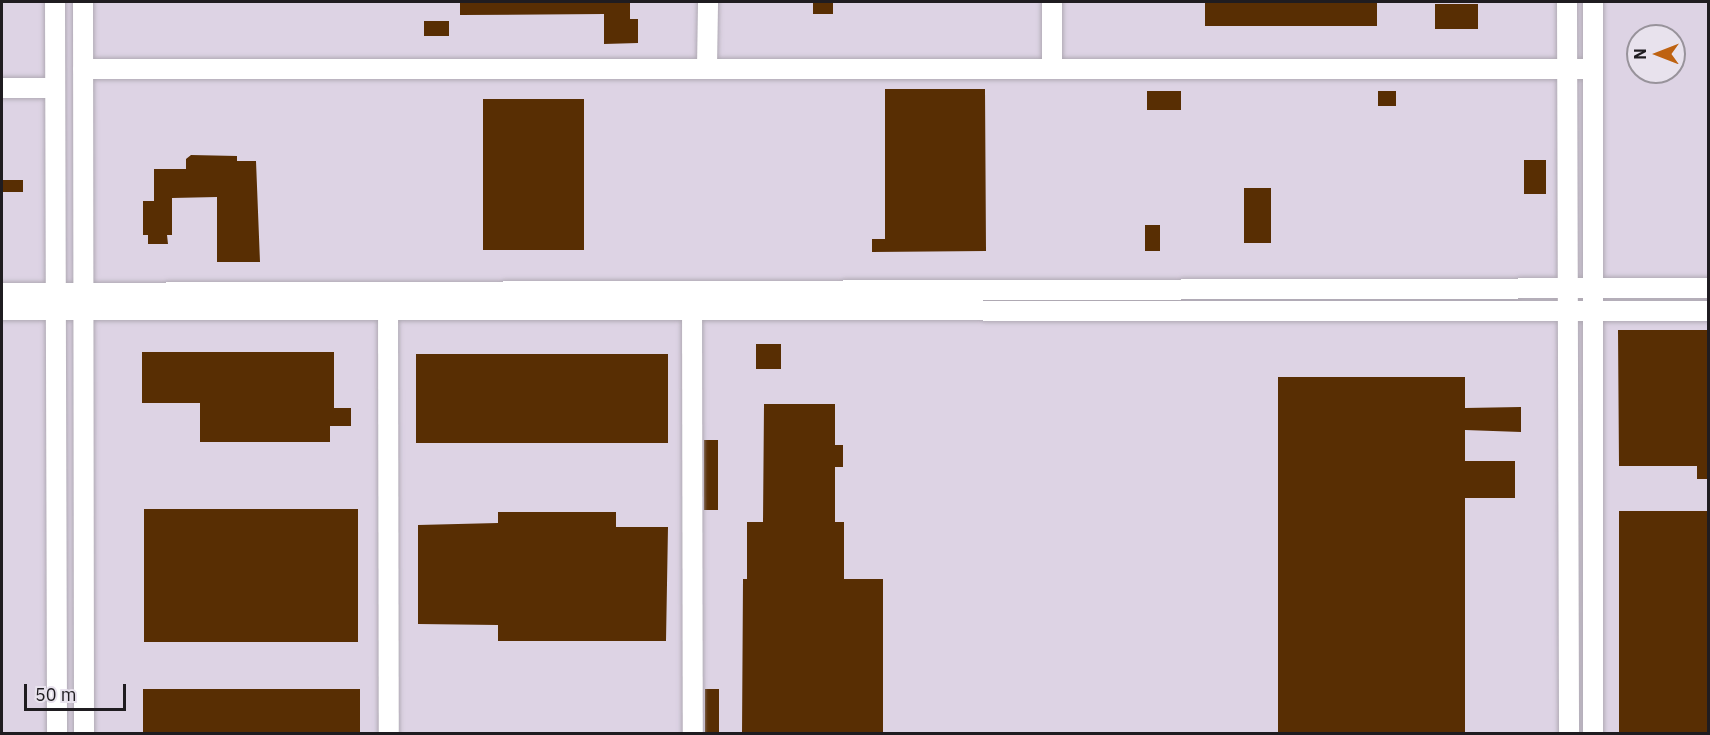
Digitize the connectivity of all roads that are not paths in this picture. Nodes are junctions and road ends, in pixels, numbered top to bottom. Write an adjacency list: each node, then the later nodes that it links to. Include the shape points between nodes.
1 (55, 2): 13 (street)
2 (83, 2): 9 (street)
3 (708, 2): 7 (street)
4 (1052, 2): 8 (street)
5 (1567, 2): 10 (street)
6 (1593, 2): 11 (street)
7 (707, 68): 8 (street); 9 (street)
8 (1052, 68): 10 (street)
9 (83, 69): 21 (street)
10 (1567, 69): 11 (street); 14 (street)
11 (1592, 69): 15 (street)
12 (2, 88): 13 (street)
13 (55, 88): 20 (street)
14 (1568, 288): 15 (street); 19 (street); 22 (street)
15 (1593, 288): 16 (street); 24 (street)
16 (1708, 288)
17 (2, 293): 20 (street)
18 (388, 301): 19 (street); 21 (street); 28 (street)
19 (692, 301): 22 (street); 29 (street)
20 (56, 302): 21 (street); 23 (street); 26 (street)
21 (84, 302): 27 (street)
22 (1568, 308): 24 (street); 30 (street)
23 (2, 310)
24 (1593, 310): 25 (street); 31 (street)
25 (1708, 311)
26 (57, 734)
27 (84, 734)
28 (388, 734)
29 (693, 734)
30 (1569, 734)
31 (1593, 734)

